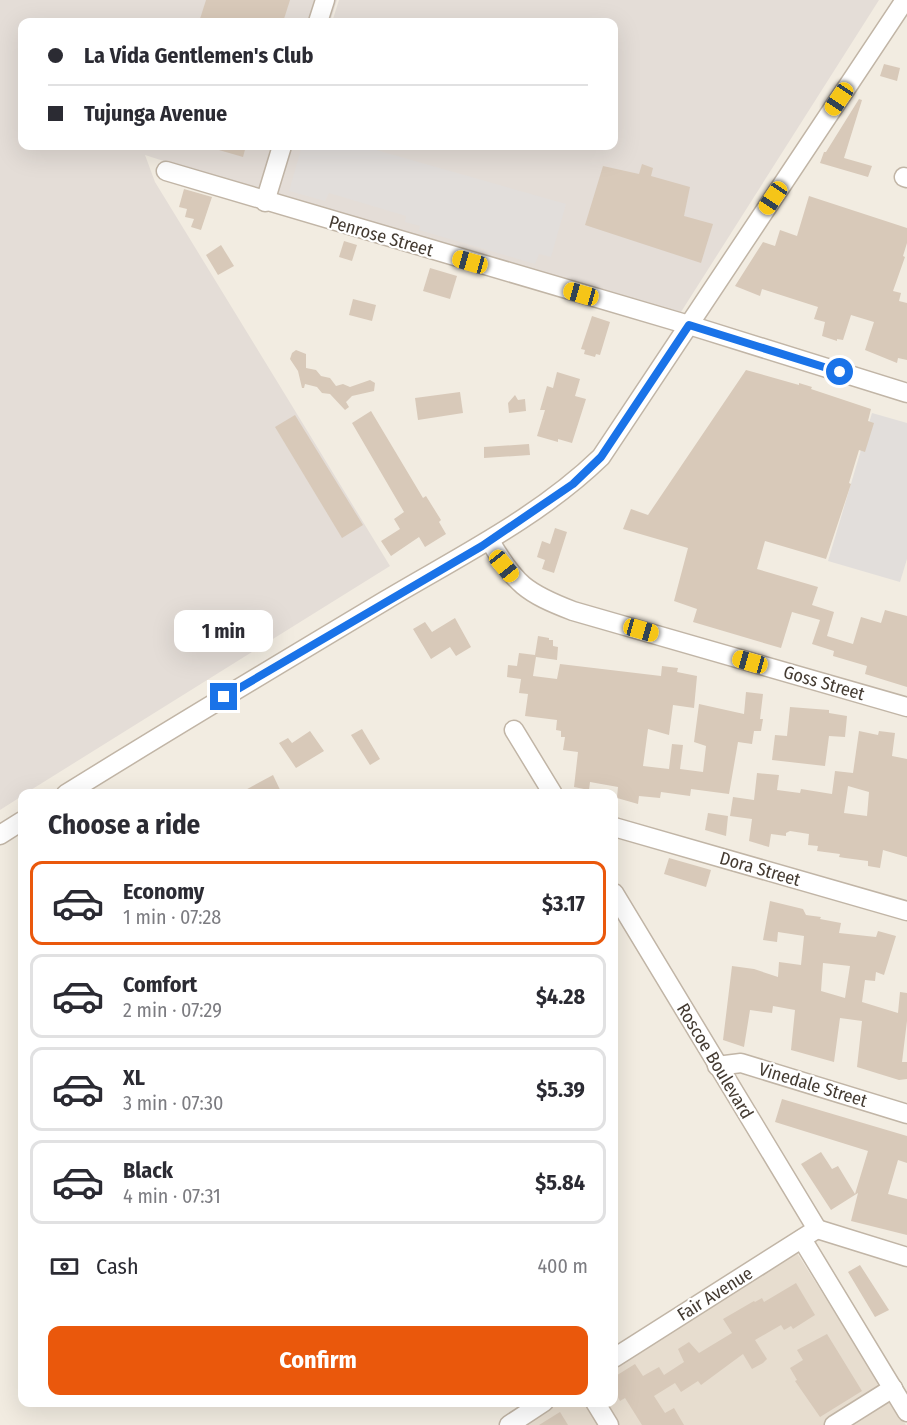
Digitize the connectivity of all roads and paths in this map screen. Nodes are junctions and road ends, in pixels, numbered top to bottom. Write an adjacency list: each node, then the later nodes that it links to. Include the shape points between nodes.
1 (325, 0): 3 (street)
2 (905, 0): 7 (street)
3 (319, 18)
4 (281, 150): 6 (street)
5 (166, 171): 6 (street, Penrose Street)
6 (265, 202): 7 (street, Penrose Street)
7 (689, 325): 8 (street, Penrose Street); 9 (street, via 601,457 573,484)
8 (907, 393)
9 (489, 541): 10 (street, Goss Street, via 518,583 538,597 573,611); 12 (street, via 263,672)
10 (907, 707)
11 (514, 730): 13 (street)
12 (74, 789)
13 (550, 789)
14 (18, 824): 16 (street)
15 (618, 828): 18 (street, Dora Street)
16 (0, 835)
17 (618, 900): 19 (street, Roscoe Boulevard)
18 (907, 911)
19 (717, 1066): 20 (street, Vinedale Street, via 741,1064); 21 (street, Roscoe Boulevard)
20 (907, 1114)
21 (809, 1234): 22 (street); 23 (street, Fair Avenue); 24 (street, Roscoe Boulevard)
22 (907, 1257)
23 (618, 1355)
24 (892, 1388): 27 (street, Roscoe Boulevard); 30 (street)
25 (536, 1407): 28 (street)
26 (598, 1407): 29 (street)
27 (907, 1412)
28 (509, 1425)
29 (609, 1425)
30 (834, 1425)

